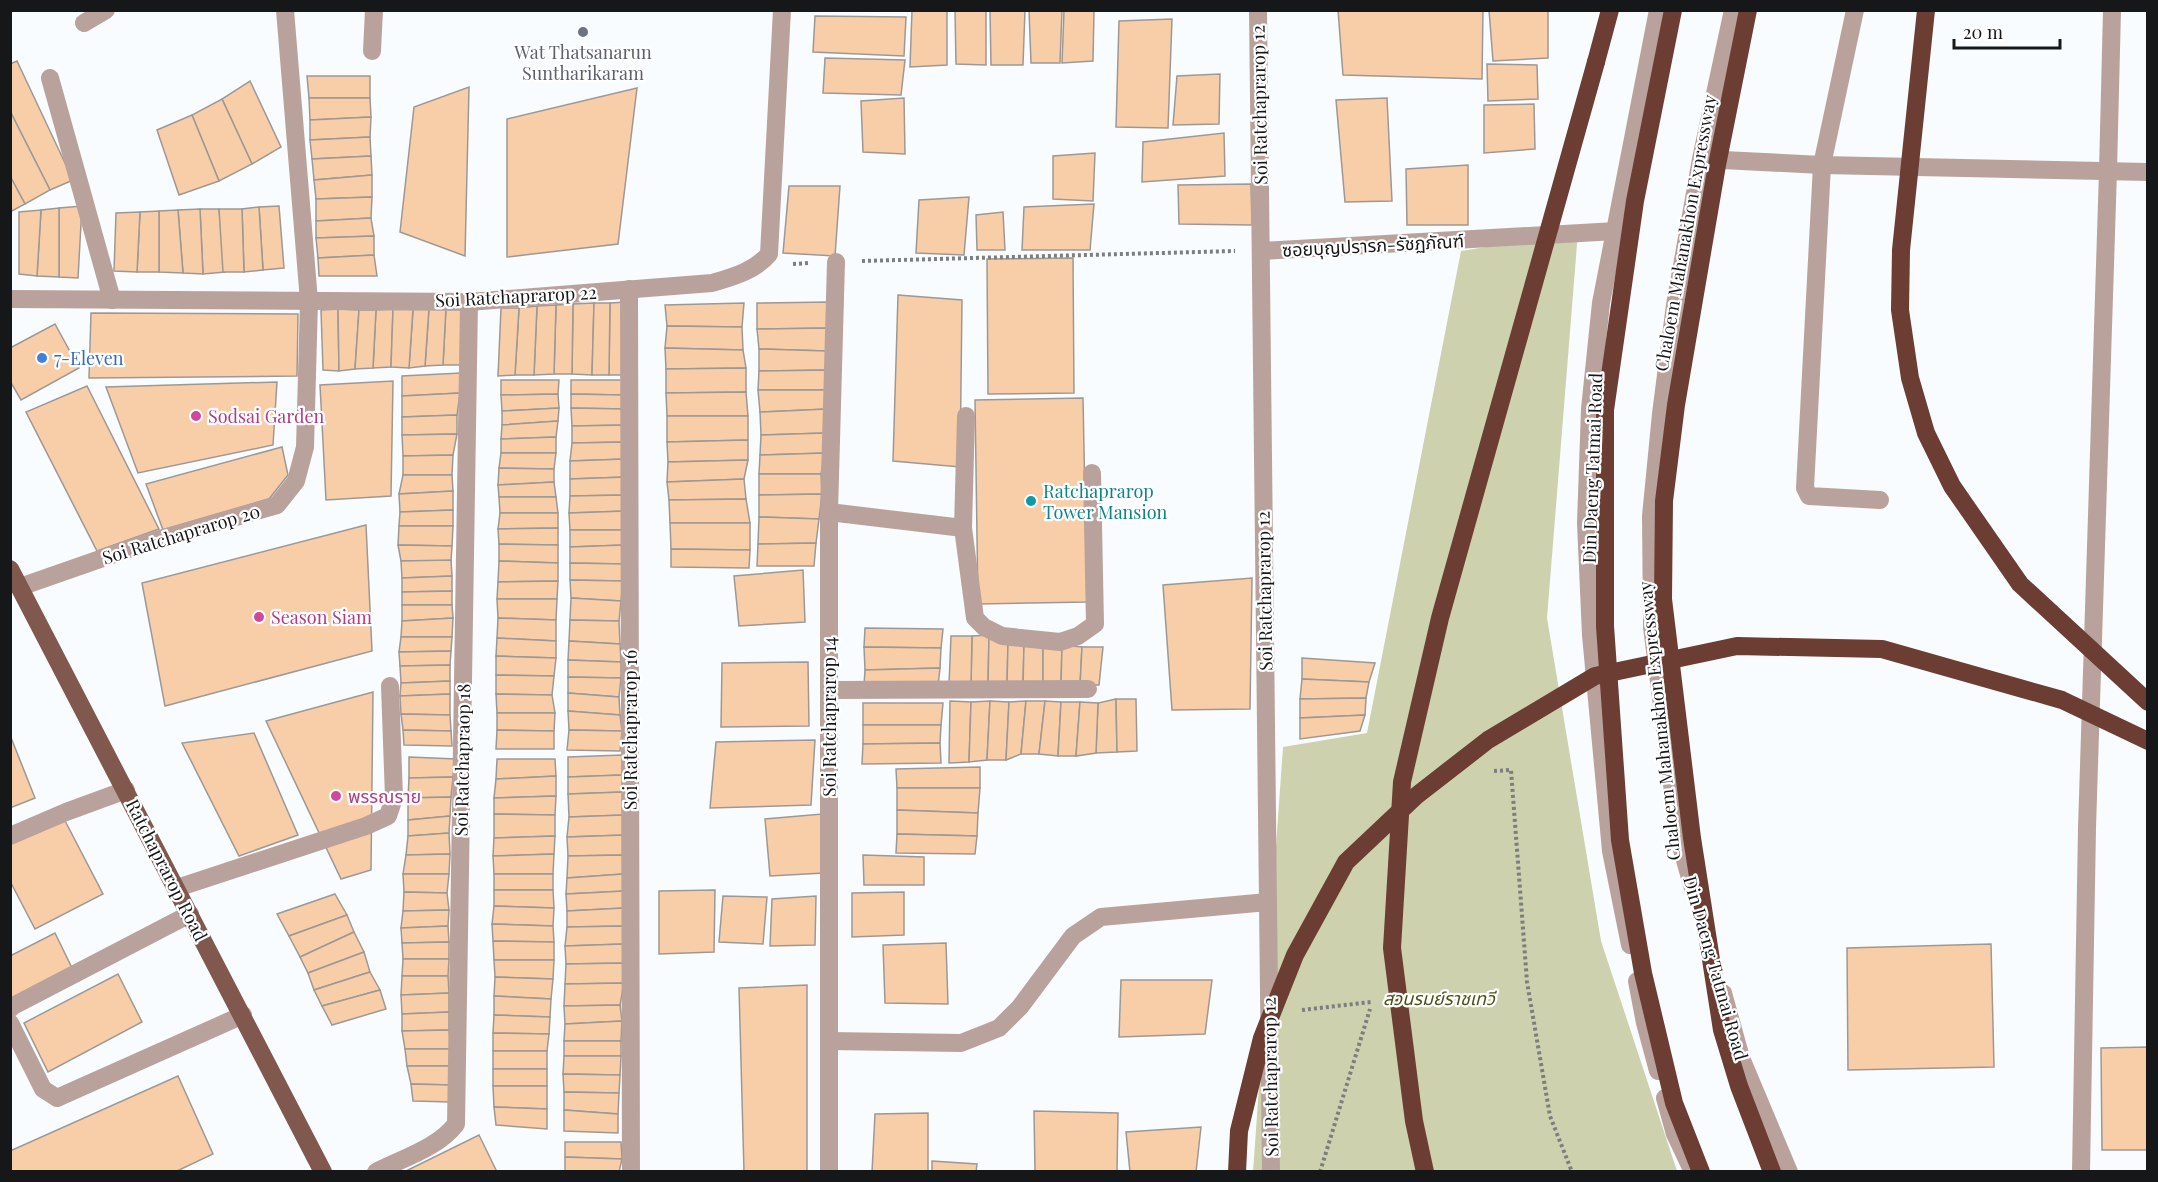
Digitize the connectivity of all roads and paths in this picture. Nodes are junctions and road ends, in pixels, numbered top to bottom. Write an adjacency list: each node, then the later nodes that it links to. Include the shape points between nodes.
1 (106, 10): 14 (street)
2 (285, 10): 27 (street, Soi Ratchaprarop 20)
3 (374, 10): 15 (street)
4 (782, 10): 24 (street, Soi Ratchaprarop 22, via 769,254 744,272 712,283)
5 (1258, 10): 22 (street, Soi Ratchaprarop 12)
6 (1610, 10): 61 (highway, bridge, via 1440,618 1402,782 1392,948 1414,1121)
7 (1658, 10): 21 (street, Din Daeng Tatmai Road)
8 (1673, 10): 64 (highway, via 1635,201 1605,410 1605,626 1620,840 1637,939 1674,1103)
9 (1733, 10): 17 (street, Din Daeng Tatmai Road)
10 (1748, 10): 65 (highway, Chaloem Mahanakhon Expressway, bridge, via 1676,405 1664,501 1663,599 1692,838 1722,1030)
11 (1855, 10): 18 (street)
12 (1926, 10): 39 (highway, bridge, via 1901,250 1900,310 1910,378 1926,433 1952,486 2020,584)
13 (2112, 10): 19 (street)
14 (84, 23)
15 (372, 51)
16 (50, 78): 26 (street)
17 (1701, 159): 18 (street); 66 (street, Din Daeng Tatmai Road, via 1675,305 1661,414 1651,516 1652,627 1679,839 1741,1058)
18 (1822, 165): 19 (street); 31 (street, via 1805,488 1809,496)
19 (2108, 171): 20 (street); 67 (street, via 2086,828)
20 (2148, 172)
21 (1616, 231): 22 (street, ซอยบุญปรารภ-รัชฏภัณฑ์); 63 (street, Din Daeng Tatmai Road, via 1601,303 1590,409 1586,523 1591,635 1611,851 1645,1023 1675,1134)
22 (1261, 250): 23 (path); 45 (street, Soi Ratchaprarop 12)
23 (836, 262): 32 (street, Soi Ratchaprarop 14)
24 (629, 289): 28 (street, Soi Ratchaprarop 22); 56 (street, Soi Ratchaprarop 16)
25 (10, 299): 26 (street, Soi Ratchaprarop 22)
26 (112, 300): 27 (street, Soi Ratchaprarop 22)
27 (309, 301): 28 (street, Soi Ratchaprarop 22); 35 (street, Soi Ratchaprarop 20, via 305,447 296,481 277,505 143,544)
28 (469, 302): 55 (street, Soi Ratchapraop 18, via 456,1124 439,1141)
29 (966, 416): 33 (street)
30 (1092, 474): 33 (street, via 1095,624 1078,636 1060,642 1002,636 984,627 975,618)
31 (1880, 500)
32 (829, 512): 33 (street); 38 (street, Soi Ratchaprarop 14)
33 (963, 528)
34 (10, 569): 35 (main road, Ratchaprarop Road)
35 (20, 587): 42 (main road, Ratchaprarop Road)
36 (390, 686): 44 (street, via 394,798 388,816)
37 (1088, 689): 38 (street)
38 (829, 690): 53 (street, Soi Ratchaprarop 14)
39 (2148, 702)
40 (2148, 741): 58 (highway, bridge, via 2062,700 1882,649 1737,646 1595,676 1488,740 1416,795 1346,862 1295,955 1262,1038 1239,1131)
41 (1490, 771): 62 (path, via 1511,770 1527,982 1550,1116)
42 (126, 790): 43 (street); 44 (main road, Ratchaprarop Road)
43 (10, 836)
44 (177, 888): 46 (main road, Ratchaprarop Road)
45 (1268, 902): 50 (street, Soi Ratchaprarop 12); 53 (street, via 1101,917 1073,936 1020,1008 999,1028 961,1043)
46 (190, 914): 49 (street); 51 (main road, Ratchaprarop Road)
47 (1371, 990): 48 (path)
48 (1371, 1002): 50 (path); 60 (path)
49 (10, 1010)
50 (1269, 1014): 59 (street, Soi Ratchaprarop 12)
51 (243, 1015): 52 (street, via 57,1098 43,1089); 54 (main road, Ratchaprarop Road)
52 (10, 1023)
53 (830, 1041): 57 (street, Soi Ratchaprarop 14)
54 (323, 1172)
55 (376, 1172)
56 (631, 1172)
57 (829, 1172)
58 (1237, 1172)
59 (1271, 1172)
60 (1320, 1172)
61 (1425, 1172)
62 (1572, 1172)
63 (1693, 1172)
64 (1701, 1172)
65 (1772, 1172)
66 (1789, 1172)
67 (2081, 1172)

